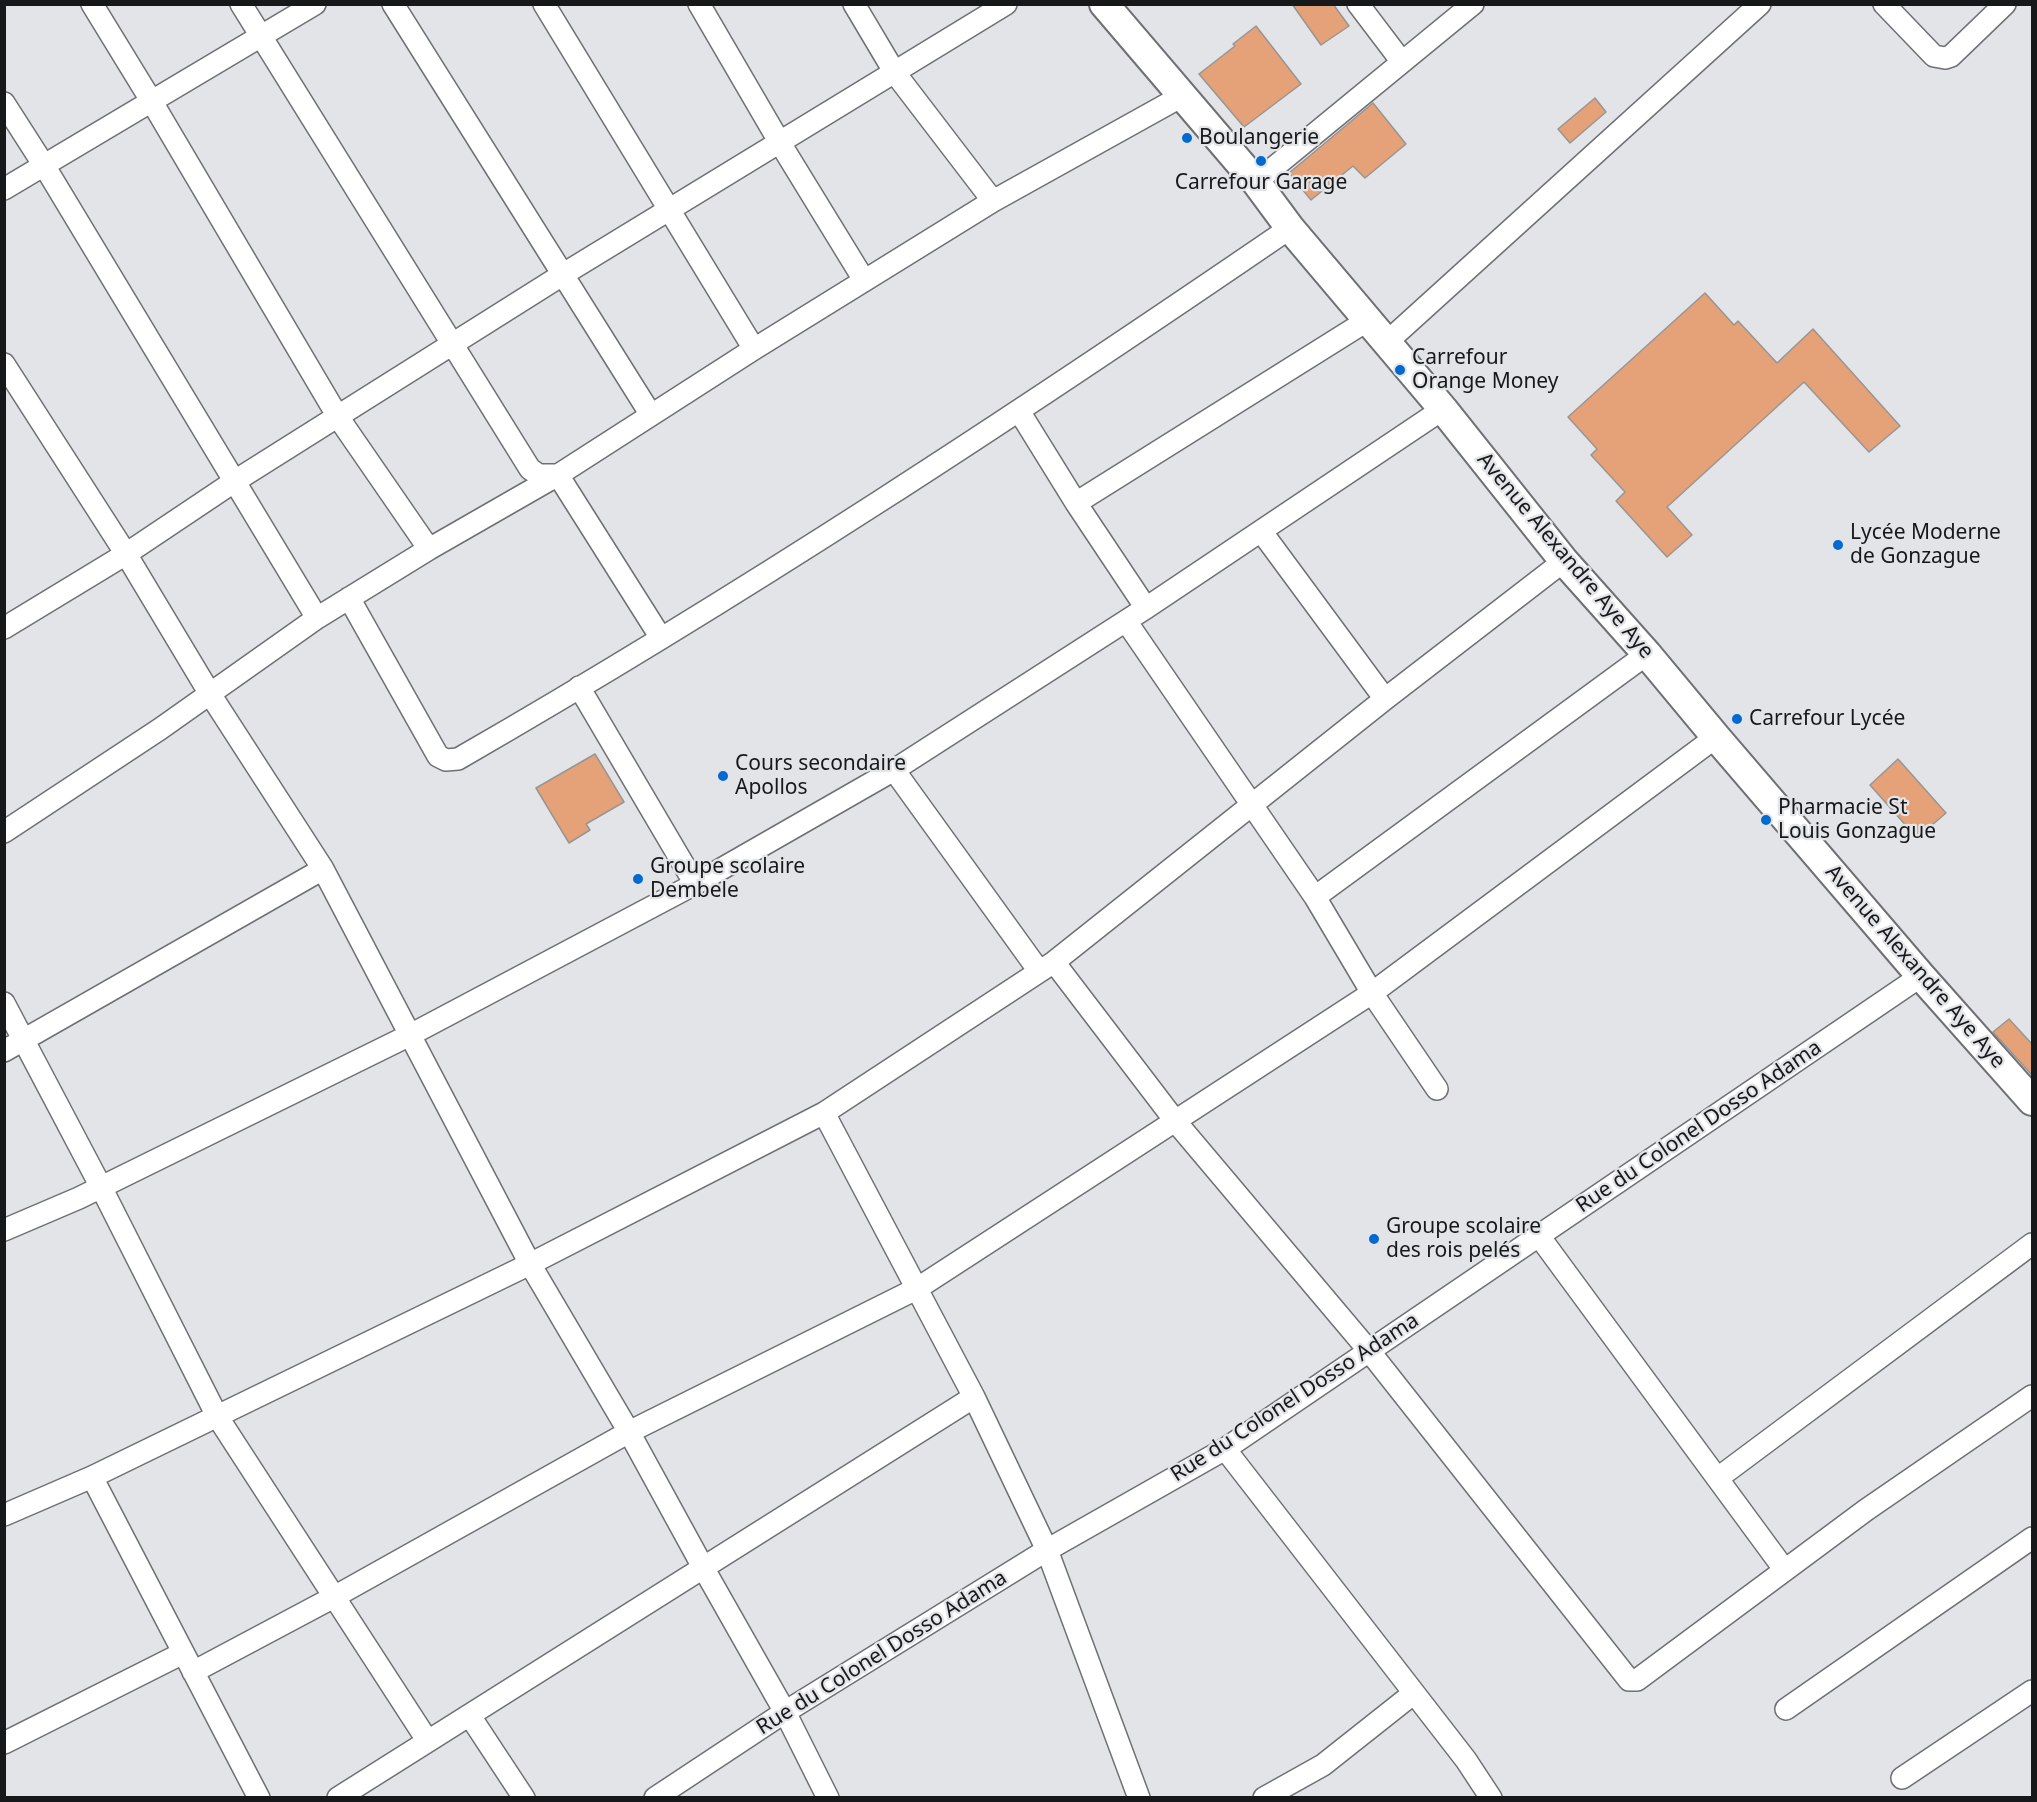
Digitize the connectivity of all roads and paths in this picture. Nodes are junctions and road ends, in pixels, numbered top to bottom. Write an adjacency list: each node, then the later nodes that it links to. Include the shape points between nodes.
1 (92, 4): 19 (street)
2 (241, 4): 15 (street)
3 (315, 4): 15 (street)
4 (393, 4): 28 (street)
5 (544, 4): 26 (street)
6 (699, 4): 21 (street)
7 (854, 4): 17 (street)
8 (1006, 4): 17 (street)
9 (1104, 4): 18 (street, Avenue Alexandre Aye Aye)
10 (1358, 4): 16 (street)
11 (1473, 4): 16 (street)
12 (1760, 4): 31 (street)
13 (1884, 4): 14 (street, via 1934,56 1945,58)
14 (2005, 4)
15 (261, 37): 19 (street); 32 (street)
16 (1402, 62): 23 (street)
17 (895, 73): 21 (street); 25 (street)
18 (1182, 96): 23 (street, Avenue Alexandre Aye Aye); 25 (street)
19 (152, 102): 22 (street); 38 (street)
20 (4, 103): 22 (street)
21 (780, 143): 26 (street); 29 (street)
22 (45, 166): 24 (street); 40 (street)
23 (1256, 182): 27 (street, Avenue Alexandre Aye Aye)
24 (4, 189)
25 (993, 201): 29 (street)
26 (668, 211): 28 (street); 33 (street)
27 (1290, 228): 30 (street, Avenue Alexandre Aye Aye); 36 (street)
28 (562, 275): 32 (street); 37 (street)
29 (864, 280): 33 (street)
30 (1368, 320): 31 (street, Avenue Alexandre Aye Aye); 41 (street)
31 (1387, 342): 35 (street, Avenue Alexandre Aye Aye)
32 (452, 346): 38 (street); 39 (street, via 530,469 539,475)
33 (753, 349): 37 (street)
34 (4, 364): 44 (street)
35 (1443, 409): 42 (street); 45 (street, Avenue Alexandre Aye Aye)
36 (1019, 411): 41 (street); 51 (street, via 801,553)
37 (651, 415): 39 (street)
38 (338, 417): 40 (street); 43 (street)
39 (558, 475): 43 (street); 51 (street)
40 (235, 481): 44 (street); 48 (street)
41 (1076, 503): 47 (street)
42 (1261, 531): 47 (street); 55 (street)
43 (429, 549): 46 (street)
44 (126, 554): 50 (street); 54 (street)
45 (1564, 561): 52 (street, Avenue Alexandre Aye Aye); 55 (street)
46 (349, 598): 48 (street); 53 (street, via 438,756 446,760 458,759)
47 (1146, 608): 49 (street)
48 (317, 618): 54 (street)
49 (1126, 621): 57 (street); 58 (street)
50 (4, 628)
51 (661, 638): 53 (street)
52 (1647, 654): 56 (street, Avenue Alexandre Aye Aye); 62 (street)
53 (579, 687): 61 (street)
54 (210, 694): 59 (street); 60 (street)
55 (1385, 699): 58 (street)
56 (1716, 737): 64 (street, Avenue Alexandre Aye Aye); 65 (street)
57 (894, 770): 61 (street); 63 (street)
58 (1251, 805): 62 (street); 63 (street)
59 (4, 832)
60 (323, 869): 67 (street); 68 (street)
61 (695, 884): 67 (street)
62 (1315, 897): 65 (street)
63 (1047, 966): 72 (street); 73 (street)
64 (1921, 976): 71 (street, Avenue Alexandre Aye Aye); 76 (street, Rue du Colonel Dosso Adama)
65 (1372, 993): 70 (street); 73 (street)
66 (4, 1003): 68 (street)
67 (410, 1035): 74 (street); 78 (street)
68 (25, 1039): 69 (street); 74 (street)
69 (4, 1051)
70 (1437, 1089)
71 (2029, 1090)
72 (824, 1113): 78 (street); 79 (street)
73 (1176, 1122): 79 (street); 80 (street)
74 (101, 1187): 75 (street); 83 (street)
75 (4, 1230)
76 (1539, 1236): 80 (street, Rue du Colonel Dosso Adama); 87 (street)
77 (2032, 1244): 87 (street)
78 (530, 1264): 83 (street); 84 (street)
79 (918, 1288): 82 (street); 84 (street)
80 (1370, 1352): 85 (street, Rue du Colonel Dosso Adama); 92 (street, via 1629,1680 1637,1680 1718,1622)
81 (2032, 1396): 92 (street)
82 (974, 1397): 90 (street); 91 (street)
83 (217, 1416): 86 (street); 93 (street)
84 (629, 1432): 91 (street); 93 (street)
85 (1225, 1449): 90 (street, Rue du Colonel Dosso Adama); 97 (street)
86 (93, 1477): 88 (street); 94 (street)
87 (1718, 1478): 92 (street)
88 (4, 1515)
89 (2032, 1539): 98 (street)
90 (1047, 1550): 99 (street, Rue du Colonel Dosso Adama); 109 (street)
91 (704, 1569): 99 (street); 100 (street)
92 (1784, 1569)
93 (334, 1597): 95 (street); 101 (street)
94 (183, 1653): 95 (street); 102 (street)
95 (193, 1672): 104 (street)
96 (2032, 1691): 103 (street)
97 (1414, 1694): 110 (street, via 1323,1765); 111 (street)
98 (1786, 1709)
99 (785, 1712): 107 (street, Rue du Colonel Dosso Adama); 108 (street)
100 (470, 1716): 101 (street); 106 (street)
101 (427, 1740): 105 (street)
102 (4, 1743)
103 (1902, 1778)
104 (260, 1797)
105 (338, 1797)
106 (524, 1797)
107 (655, 1797)
108 (828, 1797)
109 (1139, 1797)
110 (1264, 1797)
111 (1491, 1797)

